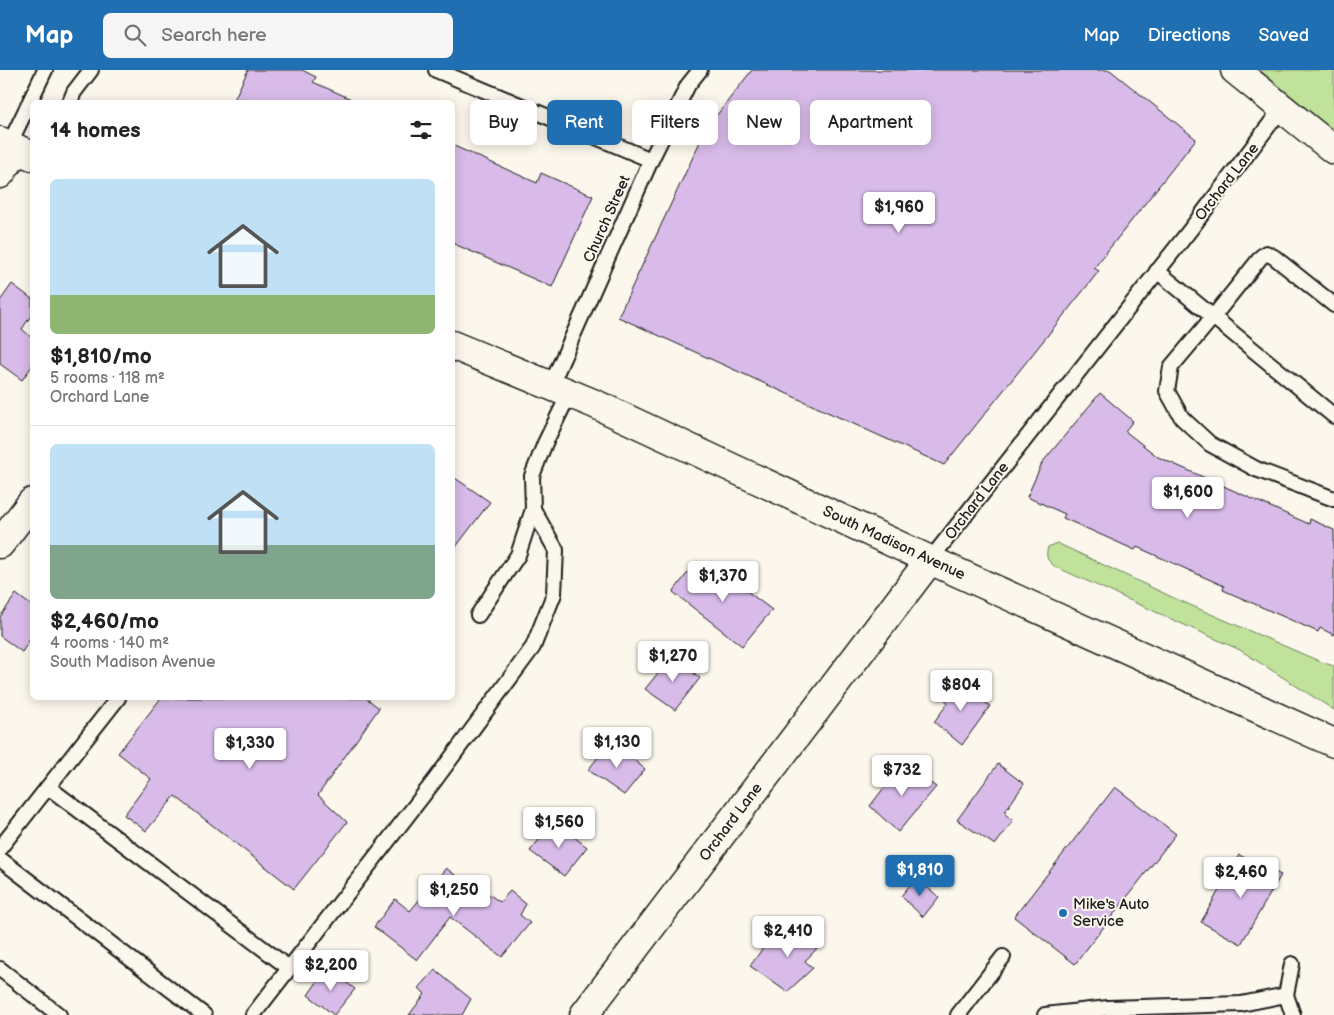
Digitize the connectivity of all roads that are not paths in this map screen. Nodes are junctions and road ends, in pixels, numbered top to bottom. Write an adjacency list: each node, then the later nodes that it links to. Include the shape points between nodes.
1 (45, 70): 6 (lane)
2 (91, 70): 7 (lane)
3 (436, 70): 12 (lane)
4 (700, 70): 12 (lane, Church Street, via 688,85)
5 (1235, 70): 8 (main road)
6 (33, 100)
7 (71, 100)
8 (1282, 108): 11 (main road); 14 (lane, Orchard Lane)
9 (30, 109): 10 (lane)
10 (15, 148): 13 (main road)
11 (1334, 150)
12 (651, 160): 18 (lane, Church Street)
13 (0, 174)
14 (1157, 271): 16 (lane); 24 (lane, Orchard Lane)
15 (1334, 305): 16 (lane, via 1266,253)
16 (1213, 317): 19 (lane); 20 (lane, via 1171,367 1167,391 1182,418 1210,444 1256,469)
17 (455, 346): 18 (main road, South Madison Avenue)
18 (560, 389): 22 (lane, Church Street, via 532,476); 24 (main road, South Madison Avenue)
19 (1334, 416)
20 (1334, 500)
21 (30, 505): 23 (main road)
22 (533, 510): 25 (lane, via 518,555); 33 (lane, via 556,550 554,594 533,647)
23 (0, 544)
24 (930, 560): 27 (main road, South Madison Avenue); 39 (main road, Orchard Lane)
25 (478, 615)
26 (116, 700): 28 (lane)
27 (1334, 743)
28 (48, 787): 29 (lane); 33 (lane)
29 (0, 848)
30 (0, 859): 37 (lane)
31 (1003, 957): 40 (lane)
32 (1292, 964): 35 (lane)
33 (289, 968): 38 (lane)
34 (0, 969): 36 (lane)
35 (1286, 995): 41 (lane, via 1240,1004 1108,1008); 42 (lane)
36 (59, 1015)
37 (204, 1015)
38 (253, 1015)
39 (584, 1015)
40 (958, 1015)
41 (1045, 1015)
42 (1293, 1015)

